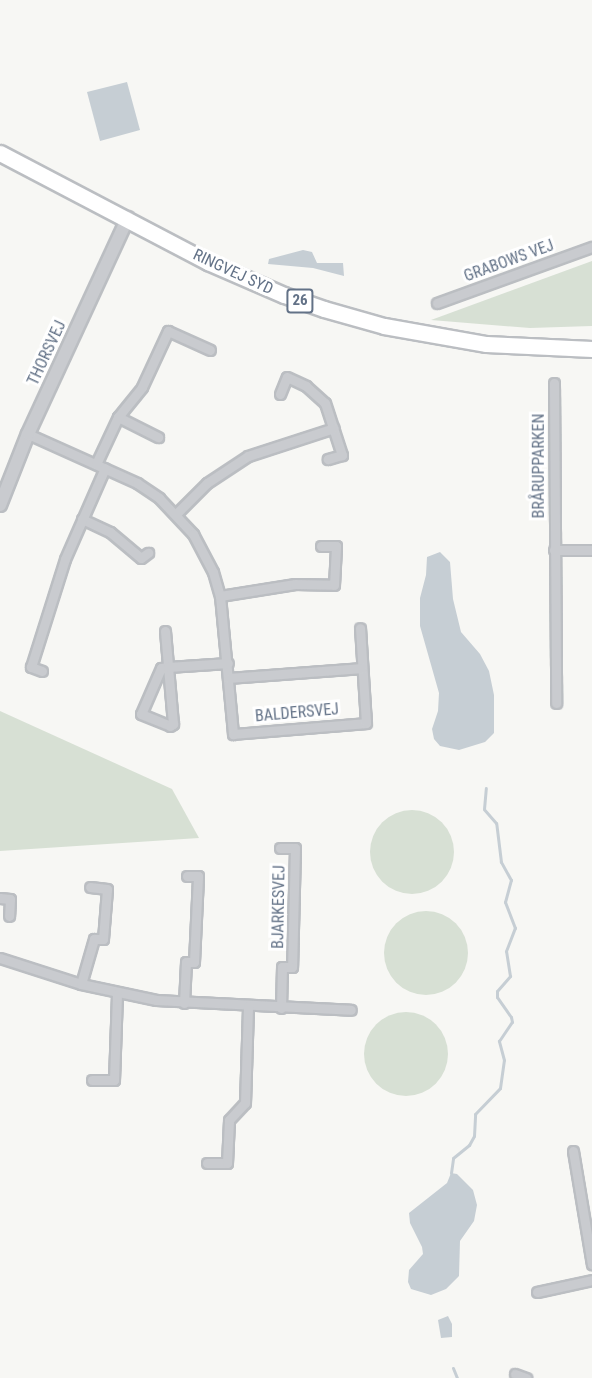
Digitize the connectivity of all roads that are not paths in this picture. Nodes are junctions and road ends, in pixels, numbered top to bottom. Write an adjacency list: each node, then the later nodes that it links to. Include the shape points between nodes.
1 (0, 153): 2 (main road, RINGVEJ SYD / 26)
2 (128, 218): 5 (main road, RINGVEJ SYD / 26, via 248,280 356,318 486,344); 11 (street, THORSVEJ)
3 (592, 247): 4 (street, GRABOWS VEJ)
4 (437, 303)
5 (592, 349)
6 (210, 350): 9 (street, via 168,331 142,387)
7 (554, 382): 19 (street, BRÅRUPPARKEN)
8 (280, 394): 10 (street, via 286,377 306,386 325,403)
9 (118, 417): 12 (street); 14 (street)
10 (334, 428): 13 (street, via 342,455); 16 (street, via 248,456 207,483)
11 (28, 434): 14 (street, BALDERSVEJ); 15 (street, THORSVEJ)
12 (158, 437)
13 (328, 459)
14 (101, 466): 16 (street, BALDERSVEJ, via 137,483); 17 (street)
15 (0, 505)
16 (176, 514): 22 (street, BALDERSVEJ, via 205,553)
17 (82, 519): 21 (street, via 110,532 141,558); 28 (street, via 65,559 31,667)
18 (321, 546): 22 (street, via 336,546 334,585 295,584)
19 (554, 550): 20 (street); 30 (street, BRÅRUPPARKEN)
20 (592, 550)
21 (148, 553)
22 (220, 596): 25 (street, BALDERSVEJ)
23 (360, 627): 27 (street, BALDERSVEJ)
24 (165, 631): 26 (street)
25 (228, 663): 26 (street); 29 (street, BALDERSVEJ)
26 (168, 667): 26 (street, via 173,724 170,726 141,714 161,668)
27 (362, 668): 29 (street); 29 (street, BALDERSVEJ, via 366,723 232,734)
28 (42, 671)
29 (229, 678)
30 (556, 703)
31 (280, 848): 41 (street, BJARKESVEJ, via 295,848 292,967 282,967)
32 (187, 876): 39 (street, via 198,876 194,962 186,962)
33 (90, 888): 37 (street, via 107,889 103,939 94,939)
34 (0, 898): 35 (street, via 10,899)
35 (9, 916)
36 (0, 958): 37 (street)
37 (81, 984): 38 (street)
38 (117, 994): 39 (street); 43 (street, via 114,1080)
39 (184, 1003): 40 (street)
40 (248, 1006): 41 (street); 45 (street, via 244,1103 229,1120 227,1163)
41 (281, 1008): 42 (street)
42 (351, 1010)
43 (92, 1080)
44 (573, 1151): 46 (street)
45 (207, 1163)
46 (592, 1264)
47 (592, 1280): 48 (street)
48 (537, 1292)
49 (515, 1374): 50 (street)
50 (526, 1378)

